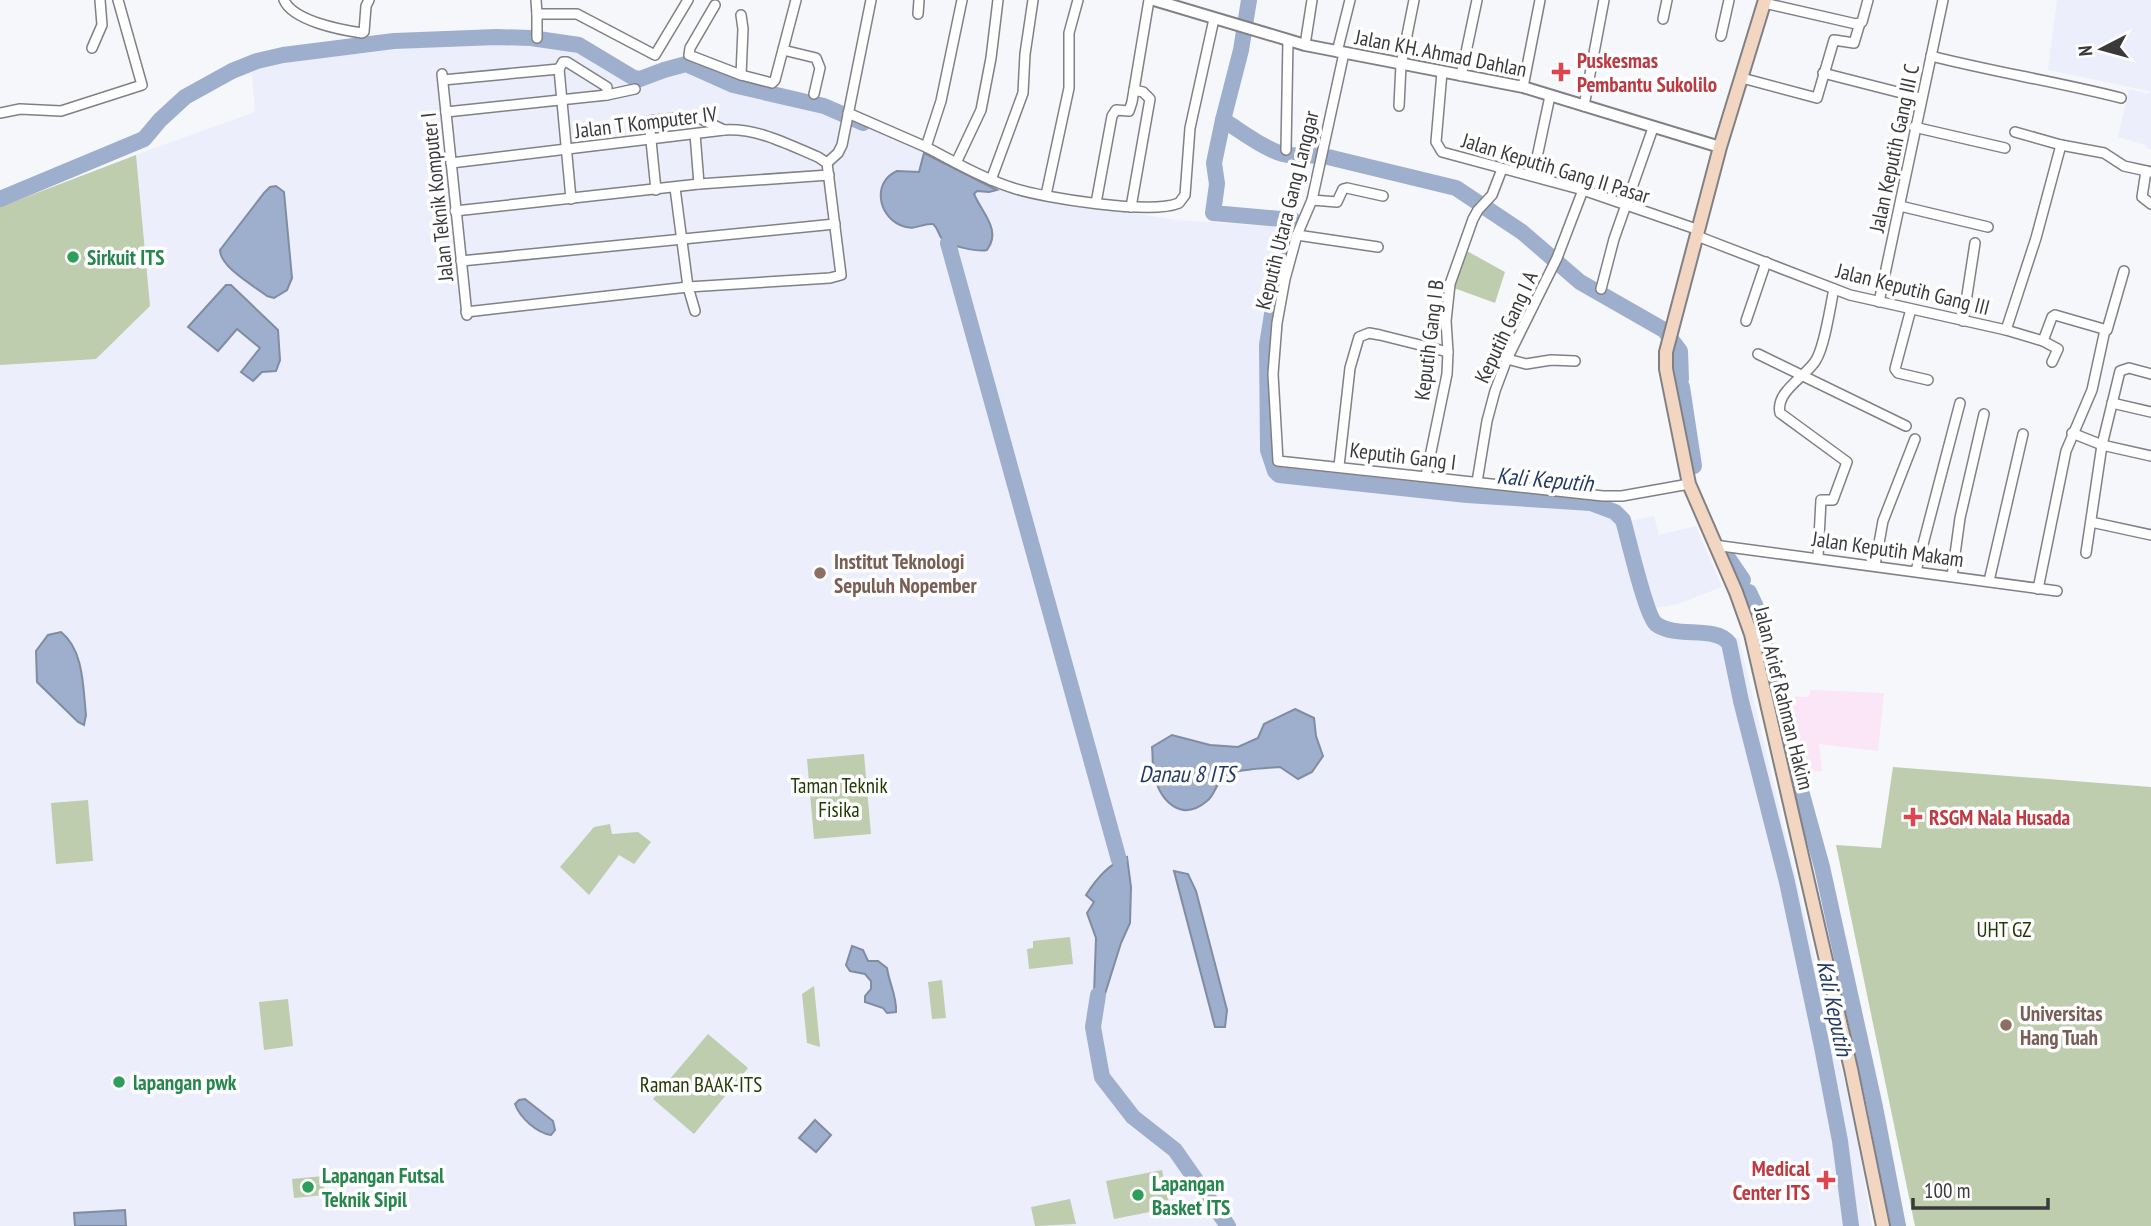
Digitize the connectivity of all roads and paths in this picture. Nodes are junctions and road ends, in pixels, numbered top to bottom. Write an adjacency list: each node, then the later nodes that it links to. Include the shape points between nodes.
1 (100, 0): 37 (street, via 103,25)
2 (118, 0): 60 (street, via 142,85 61,111)
3 (284, 0): 24 (street, via 288,8 304,17 359,33 365,32)
4 (536, 0): 27 (street)
5 (688, 0): 27 (street, via 655,55 577,14)
6 (796, 0): 38 (street)
7 (871, 0): 61 (street)
8 (919, 0): 28 (street)
9 (962, 0): 69 (street, via 941,102)
10 (998, 0): 76 (street, via 981,110)
11 (1033, 0): 81 (street, via 1023,93)
12 (1078, 0): 86 (street, via 1069,33 1069,88)
13 (1151, 0): 30 (street, Jalan KH. Ahmad Dahlan); 50 (street)
14 (1312, 0): 36 (street)
15 (1350, 0): 39 (street, Keputih Utara Gang Langgar)
16 (1414, 0): 41 (street)
17 (1477, 0): 46 (street)
18 (1540, 0): 48 (street)
19 (1604, 0): 58 (street)
20 (1667, 0): 31 (street)
21 (1728, 0): 33 (street)
22 (1868, 0): 32 (street)
23 (1943, 0): 40 (street, Jalan Keputih Gang III C)
24 (367, 2)
25 (1765, 2): 32 (street); 47 (main road, Jalan Arief Rahman Hakim)
26 (715, 5): 45 (street, via 689,55)
27 (537, 14): 34 (street)
28 (918, 14)
29 (741, 15): 45 (street)
30 (1214, 19): 35 (street, Jalan KH. Ahmad Dahlan); 94 (street, via 1190,128 1185,195 1173,206)
31 (1663, 19)
32 (1860, 23): 44 (street, via 1854,43 1834,40)
33 (1721, 36)
34 (537, 38)
35 (1289, 40): 36 (street, Jalan KH. Ahmad Dahlan); 73 (street)
36 (1305, 45): 39 (street, Jalan KH. Ahmad Dahlan)
37 (92, 48)
38 (783, 50): 45 (street, via 774,82); 52 (street, via 816,58 820,68)
39 (1340, 53): 41 (street, Jalan KH. Ahmad Dahlan); 89 (street, Keputih Utara Gang Langgar)
40 (1931, 56): 54 (street, Jalan Keputih Gang III C); 55 (street)
41 (1401, 65): 43 (street, Jalan KH. Ahmad Dahlan); 57 (street)
42 (559, 69): 51 (street, via 567,62 607,87); 56 (street); 59 (street, Jalan Teknik Komputer I, via 443,77)
43 (1442, 72): 46 (street, Jalan KH. Ahmad Dahlan); 77 (street, Jalan Keputih Gang II Pasar, via 1437,148)
44 (1823, 73): 47 (street, via 1817,98); 54 (street)
45 (741, 75)
46 (1461, 76): 48 (street, Jalan KH. Ahmad Dahlan)
47 (1742, 78): 70 (main road, Jalan Arief Rahman Hakim)
48 (1522, 87): 53 (street, Jalan KH. Ahmad Dahlan)
49 (635, 89): 51 (street)
50 (1134, 90): 90 (street, via 1129,111 1116,110 1112,116); 94 (street, via 1150,99)
51 (607, 94): 56 (street)
52 (814, 94)
53 (1550, 96): 58 (street, Jalan KH. Ahmad Dahlan); 80 (street)
54 (1921, 98): 62 (street, Jalan Keputih Gang III C)
55 (2121, 98)
56 (560, 99): 59 (street); 72 (street)
57 (1399, 106)
58 (1584, 106): 63 (street, Jalan KH. Ahmad Dahlan)
59 (446, 112): 74 (street, Jalan Teknik Komputer I)
60 (0, 113)
61 (847, 116): 69 (street); 75 (street, via 842,145)
62 (1914, 127): 71 (street); 93 (street, Jalan Keputih Gang III C)
63 (1653, 128): 70 (street, Jalan KH. Ahmad Dahlan); 92 (street)
64 (724, 130): 66 (street, Jalan T Komputer IV); 67 (street, via 695,117 650,120); 75 (street, Jalan T Komputer IV, via 755,131)
65 (2015, 132): 68 (street)
66 (695, 134): 67 (street, Jalan T Komputer IV); 82 (street)
67 (651, 139): 72 (street, Jalan T Komputer IV); 84 (street)
68 (2061, 145): 78 (street, via 2096,150 2124,166); 114 (street)
69 (926, 147): 76 (street)
70 (1720, 147): 98 (main road, Jalan Arief Rahman Hakim)
71 (2005, 148)
72 (565, 150): 74 (street, Jalan T Komputer IV); 88 (street)
73 (1286, 150)
74 (451, 163): 95 (street, Jalan Teknik Komputer I)
75 (827, 163): 79 (street)
76 (956, 163): 81 (street)
77 (1502, 169): 80 (street, Jalan Keputih Gang II Pasar); 117 (street, Keputih Gang I B, via 1489,199 1478,210 1450,284)
78 (2148, 172): 91 (street, via 2142,197)
79 (829, 175): 82 (street); 96 (street)
80 (1534, 176): 85 (street, Jalan Keputih Gang II Pasar)
81 (991, 180): 86 (street)
82 (699, 184): 83 (street)
83 (676, 188): 84 (street); 100 (street)
84 (656, 190): 88 (street)
85 (1583, 190): 92 (street, Jalan Keputih Gang II Pasar); 119 (street, Keputih Gang I A, via 1557,258)
86 (1046, 195): 90 (street)
87 (1383, 196): 89 (street, via 1347,188 1337,202)
88 (571, 199): 95 (street)
89 (1312, 200): 99 (street, Keputih Utara Gang Langgar)
90 (1096, 203): 94 (street)
91 (2151, 204)
92 (1626, 206): 98 (street, Jalan Keputih Gang II Pasar); 107 (street)
93 (1900, 206): 97 (street); 109 (street, Jalan Keputih Gang III C)
94 (1131, 207)
95 (455, 211): 103 (street, Jalan Teknik Komputer I)
96 (835, 224): 100 (street); 106 (street, via 841,275)
97 (1988, 227)
98 (1698, 233): 104 (street, Jalan Keputih Gang III); 139 (main road, Jalan Arief Rahman Hakim, via 1665,362)
99 (1297, 235): 102 (street); 135 (street, Keputih Utara Gang Langgar, via 1274,348)
100 (682, 239): 103 (street); 106 (street)
101 (1975, 243): 113 (street)
102 (1378, 247)
103 (461, 261): 106 (street, Jalan Teknik Komputer I, via 467,314)
104 (1766, 262): 108 (street, Jalan Keputih Gang III); 112 (street)
105 (2124, 271): 115 (street)
106 (688, 287): 111 (street)
107 (1601, 289)
108 (1834, 289): 109 (street, Jalan Keputih Gang III); 123 (street, via 1819,353)
109 (1878, 302): 110 (street, Jalan Keputih Gang III)
110 (1911, 309): 113 (street, Jalan Keputih Gang III); 124 (street, via 1895,372)
111 (695, 311)
112 (1746, 321)
113 (1963, 321): 114 (street, Jalan Keputih Gang III)
114 (2006, 330): 116 (street, Jalan Keputih Gang III)
115 (2105, 330): 116 (street, via 2055,315); 130 (street, via 2092,390)
116 (2043, 341): 121 (street, via 2058,349)
117 (1448, 352): 136 (street, via 1366,333 1357,339); 137 (street, Keputih Gang I B)
118 (1758, 354): 123 (street)
119 (1507, 359): 120 (street, via 1526,364); 138 (street, Keputih Gang I A, via 1487,421)
120 (1576, 361)
121 (2052, 362)
122 (2151, 374): 126 (street, via 2122,369)
123 (1802, 377): 129 (street); 144 (street, via 1787,391 1779,410 1847,461 1832,501 1821,500)
124 (1928, 380)
125 (1960, 402): 146 (street)
126 (2112, 403): 127 (street); 133 (street)
127 (2151, 412)
128 (1984, 414): 147 (street)
129 (1906, 426)
130 (2072, 433): 133 (street); 149 (street)
131 (2022, 434): 148 (street)
132 (1915, 439): 145 (street, via 1883,521)
133 (2102, 445): 134 (street); 140 (street)
134 (2151, 456)
135 (1278, 461): 136 (street, Keputih Gang I)
136 (1339, 466): 137 (street, Keputih Gang I)
137 (1426, 476): 138 (street, Keputih Gang I)
138 (1478, 482): 139 (street, Keputih Gang I, via 1614,496)
139 (1689, 484): 142 (main road, Jalan Arief Rahman Hakim)
140 (2091, 522): 141 (street); 143 (street)
141 (2151, 535)
142 (1714, 545): 144 (street, Jalan Keputih Makam); 151 (main road, Jalan Arief Rahman Hakim, via 1745,615 1765,689)
143 (2086, 553)
144 (1818, 557): 145 (street, Jalan Keputih Makam)
145 (1875, 565): 146 (street, Jalan Keputih Makam)
146 (1916, 571): 147 (street, Jalan Keputih Makam)
147 (1952, 576): 148 (street, Jalan Keputih Makam)
148 (1989, 582): 149 (street, Jalan Keputih Makam)
149 (2038, 589): 150 (street, Jalan Keputih Makam)
150 (2057, 591)
151 (1883, 1226)

